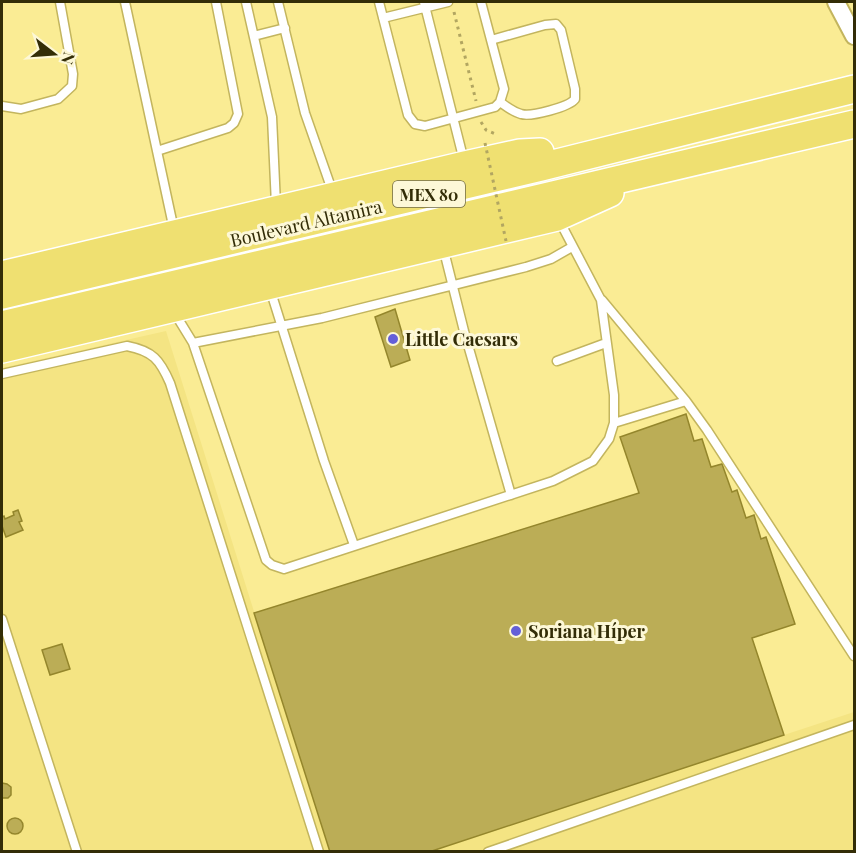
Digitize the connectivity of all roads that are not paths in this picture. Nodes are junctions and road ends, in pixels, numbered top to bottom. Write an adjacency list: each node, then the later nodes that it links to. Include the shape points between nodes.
1 (60, 2): 18 (lane, via 72,86 58,99 21,109)
2 (125, 2): 22 (lane)
3 (216, 2): 22 (lane, via 237,119 228,128)
4 (246, 2): 13 (lane)
5 (278, 2): 12 (lane)
6 (379, 2): 11 (lane)
7 (481, 2): 15 (lane)
8 (836, 2): 14 (street)
9 (425, 4): 10 (lane); 11 (lane); 19 (lane)
10 (451, 5)
11 (383, 18): 19 (lane, via 411,121 425,126)
12 (285, 28): 13 (lane); 25 (lane, via 305,113)
13 (254, 36): 26 (lane, via 272,117)
14 (855, 36)
15 (491, 40): 17 (lane, via 504,89); 17 (lane, via 556,24 561,30 576,89 575,99 569,104 531,114 517,113)
16 (855, 89): 21 (main road, Boulevard Altamira / MEX 80)
17 (500, 102): 19 (lane, via 495,107)
18 (2, 106)
19 (453, 119): 23 (lane)
20 (855, 124): 24 (main road, Boulevard Altamira / MEX 80)
21 (625, 147): 23 (main road, via 520,153); 34 (main road, Boulevard Altamira / MEX 80)
22 (157, 151): 28 (lane)
23 (465, 165): 25 (main road)
24 (663, 168): 27 (main road); 37 (main road, Boulevard Altamira / MEX 80)
25 (334, 196): 26 (main road)
26 (277, 210): 28 (main road)
27 (557, 217): 29 (main road); 30 (lane)
28 (174, 234): 31 (main road)
29 (442, 244): 32 (main road); 33 (lane)
30 (572, 247): 33 (lane, via 551,259); 35 (lane)
31 (2, 275)
32 (269, 285): 36 (main road); 38 (lane)
33 (453, 285): 38 (lane); 46 (lane)
34 (2, 295)
35 (601, 300): 40 (lane); 44 (lane)
36 (172, 308): 39 (lane); 41 (main road)
37 (2, 325)
38 (283, 326): 39 (lane); 47 (lane)
39 (193, 343): 47 (lane, via 266,560 284,568)
40 (606, 343): 42 (lane); 45 (lane)
41 (2, 349)
42 (558, 361)
43 (2, 374): 52 (lane, via 127,346 140,348 161,362)
44 (686, 401): 45 (lane); 49 (lane)
45 (614, 423): 46 (lane, via 609,439 593,461 553,481)
46 (511, 495): 47 (lane)
47 (354, 545)
48 (2, 619): 51 (lane)
49 (855, 656)
50 (855, 725): 53 (lane)
51 (77, 852)
52 (319, 852)
53 (488, 852)

